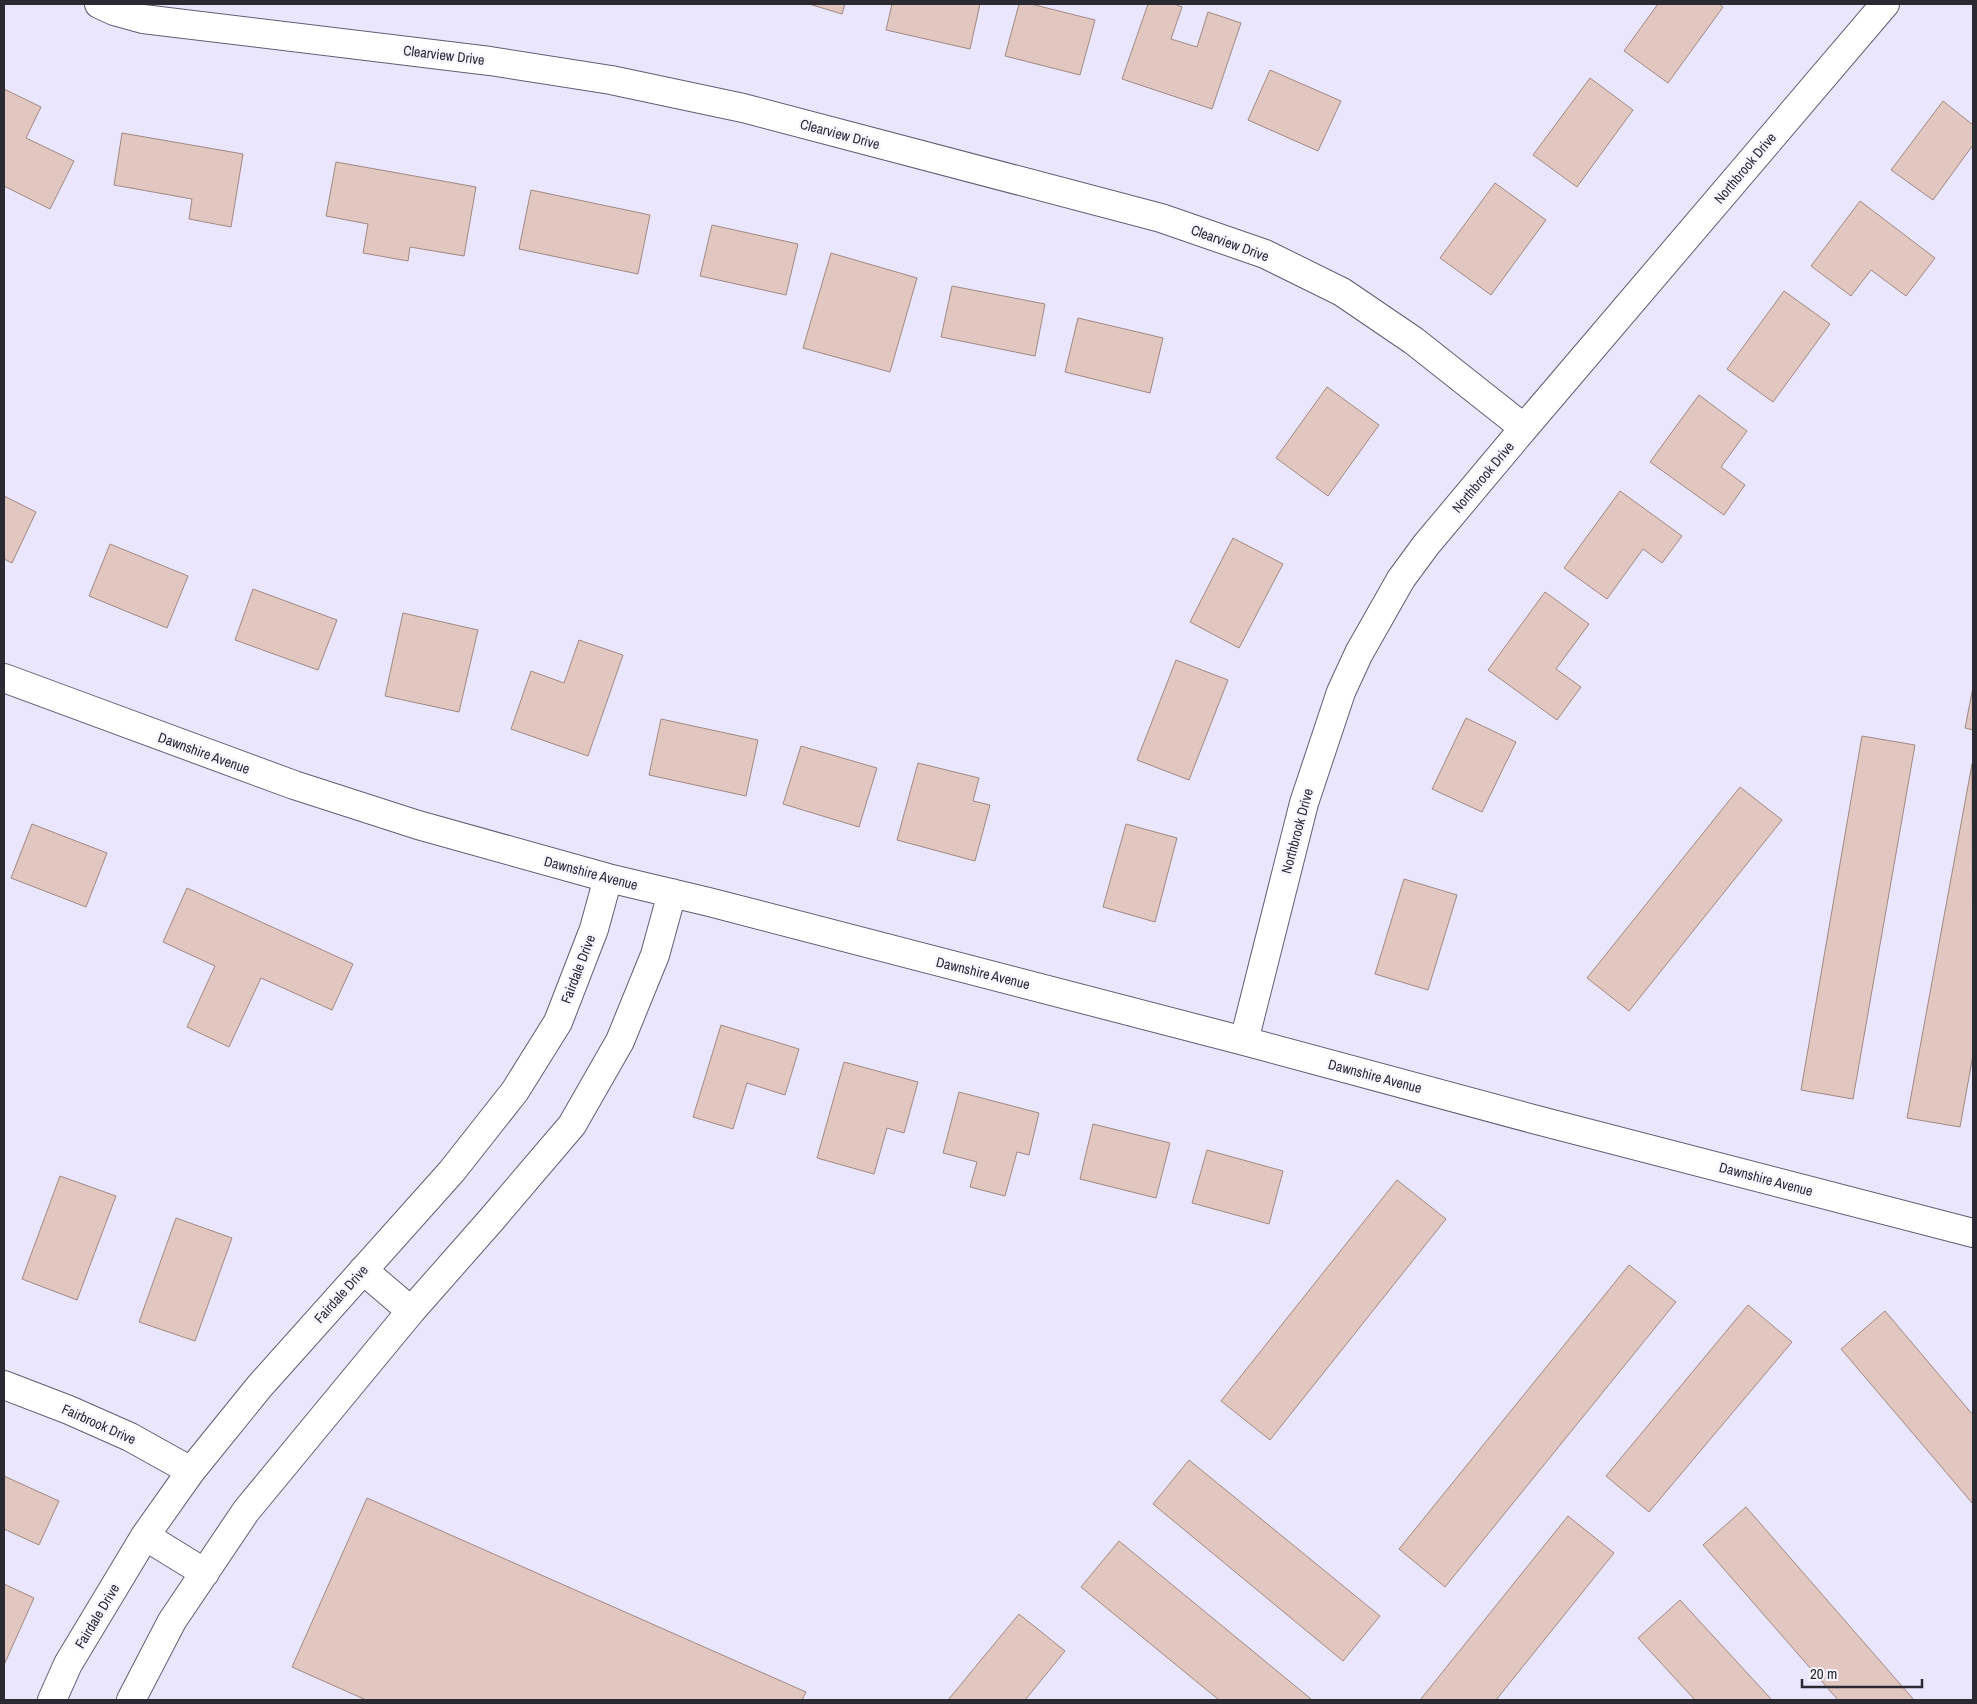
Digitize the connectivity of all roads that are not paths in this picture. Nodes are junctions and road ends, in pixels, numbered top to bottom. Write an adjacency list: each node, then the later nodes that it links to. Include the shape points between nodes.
1 (99, 4): 3 (street, Clearview Drive, via 143,19 490,61 611,80 743,108 1161,218 1265,254 1342,292 1414,341)
2 (1885, 4): 3 (street, Northbrook Drive)
3 (1524, 428): 7 (street, Northbrook Drive, via 1401,579 1341,692 1304,803)
4 (4, 678): 5 (street, Dawnshire Avenue, via 302,788 418,825)
5 (608, 878): 6 (street, Dawnshire Avenue); 9 (street, Fairdale Drive, via 594,929 558,1022 515,1091 452,1171)
6 (672, 893): 7 (street, Dawnshire Avenue); 10 (street, via 655,955 620,1041 572,1125)
7 (1244, 1040): 8 (street, Dawnshire Avenue)
8 (1973, 1233)
9 (363, 1270): 10 (street); 12 (street, Fairdale Drive, via 258,1387)
10 (411, 1311): 14 (street, via 246,1511)
11 (4, 1385): 12 (street, Fairbrook Drive, via 130,1437)
12 (191, 1471): 13 (street, Fairdale Drive)
13 (145, 1536): 14 (street); 15 (street, Fairdale Drive, via 68,1664)
14 (205, 1572): 16 (street, via 172,1621)
15 (52, 1700)
16 (131, 1700)

